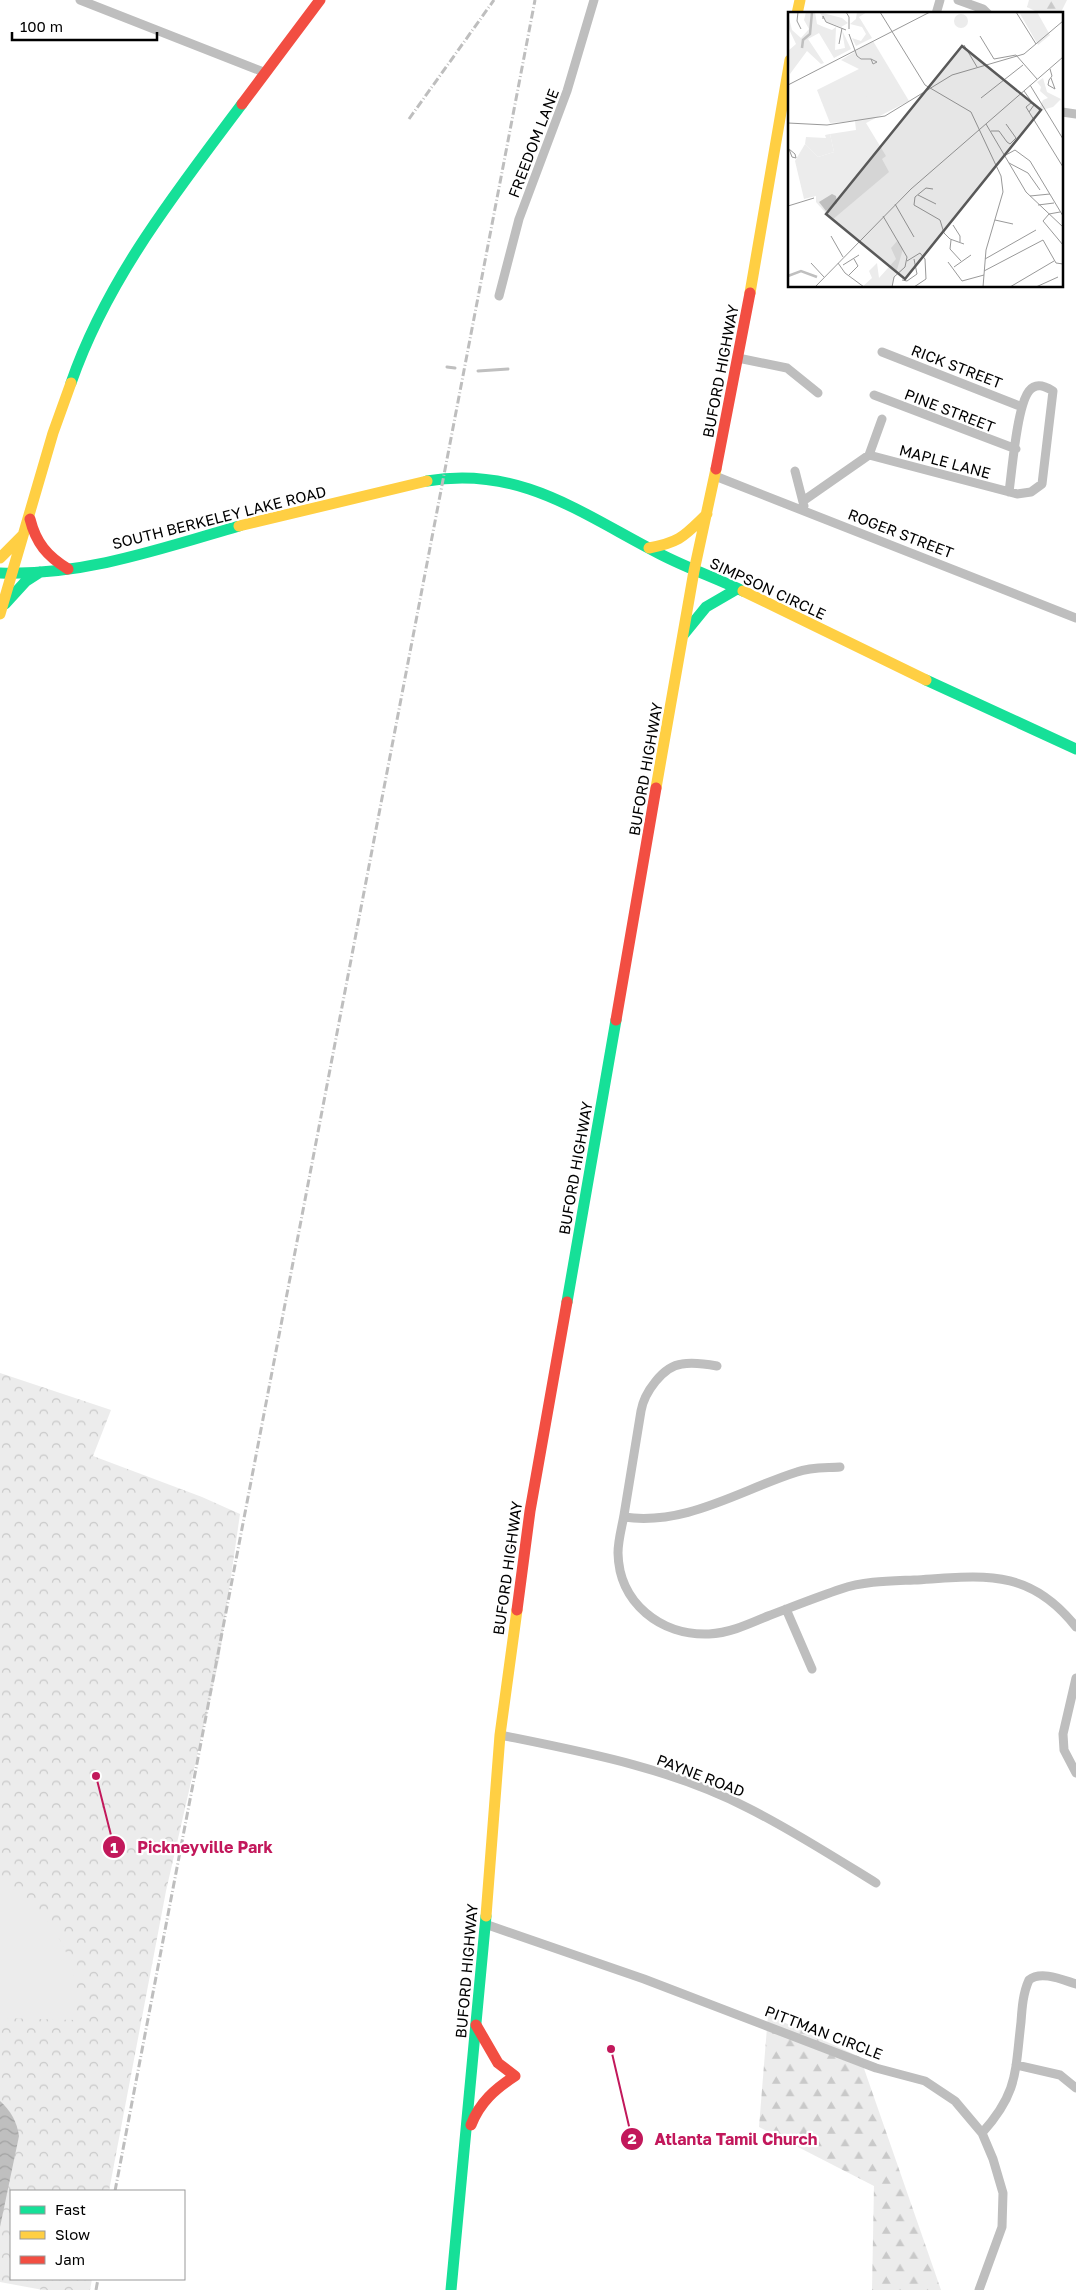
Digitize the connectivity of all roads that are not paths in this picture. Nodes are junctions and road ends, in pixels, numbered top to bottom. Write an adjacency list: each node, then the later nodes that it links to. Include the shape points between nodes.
1 (80, 0): 7 (street)
2 (320, 0): 7 (main road)
3 (594, 0): 8 (street, FREEDOM LANE, via 567,91 519,219)
4 (958, 0): 5 (street)
5 (986, 12)
6 (788, 72): 10 (main road, BUFORD HIGHWAY)
7 (266, 73): 24 (main road, via 157,217 108,302 78,362)
8 (499, 296)
9 (882, 352): 13 (street, RICK STREET)
10 (738, 358): 11 (street, via 787,368); 18 (main road, BUFORD HIGHWAY)
11 (818, 393)
12 (874, 395): 15 (street, PINE STREET)
13 (1022, 407): 15 (street, MAPLE LANE); 20 (street, via 1029,391 1038,386 1044,385 1053,390 1042,484 1031,492)
14 (882, 419): 16 (street)
15 (1016, 449): 20 (street, MAPLE LANE)
16 (869, 455): 20 (street, MAPLE LANE); 21 (street)
17 (795, 471): 21 (street)
18 (715, 476): 22 (street, ROGER STREET); 23 (main road, BUFORD HIGHWAY)
19 (443, 479): 26 (main road, SIMPSON CIRCLE, via 466,476 516,482 570,503); 28 (main road, SOUTH BERKELEY LAKE ROAD)
20 (1009, 492)
21 (803, 501): 22 (street)
22 (806, 511): 34 (street, ROGER STREET)
23 (707, 514): 26 (main road, via 672,544); 30 (main road, BUFORD HIGHWAY)
24 (30, 519): 25 (main road); 28 (main road, via 38,546 44,554)
25 (25, 533): 27 (main road); 31 (main road)
26 (649, 548): 30 (main road, SIMPSON CIRCLE)
27 (0, 558)
28 (68, 569): 29 (main road, SOUTH BERKELEY LAKE ROAD)
29 (40, 572): 31 (main road, SOUTH BERKELEY LAKE ROAD); 33 (main road, via 26,581)
30 (694, 572): 32 (main road, SIMPSON CIRCLE); 35 (main road, BUFORD HIGHWAY)
31 (6, 574): 33 (main road)
32 (737, 589): 35 (main road, via 706,607); 36 (main road, SIMPSON CIRCLE)
33 (1, 611)
34 (1076, 618)
35 (683, 635): 44 (main road, BUFORD HIGHWAY, via 530,1511)
36 (1076, 749)
37 (717, 1366): 39 (street, via 680,1364 660,1376 651,1387 642,1403)
38 (840, 1467): 39 (street, via 799,1471 678,1516)
39 (624, 1517): 40 (street, via 618,1553 624,1580 638,1605 666,1627 687,1633 710,1634 735,1629)
40 (786, 1609): 41 (street, via 844,1587 977,1576 1004,1578 1035,1589 1063,1610); 42 (street)
41 (1076, 1627)
42 (812, 1669)
43 (1076, 1678): 45 (street, via 1063,1734 1064,1750)
44 (500, 1735): 46 (street, PAYNE ROAD, via 597,1754 679,1779 747,1807); 47 (main road, BUFORD HIGHWAY)
45 (1076, 1774)
46 (876, 1883)
47 (486, 1924): 49 (main road, BUFORD HIGHWAY); 52 (street, PITTMAN CIRCLE, via 644,1979 876,2068 925,2081 955,2101)
48 (1076, 1984): 50 (street, via 1044,1975 1029,1980)
49 (476, 2025): 53 (main road, BUFORD HIGHWAY); 53 (main road, via 498,2063 515,2076 492,2091 476,2111)
50 (1016, 2065): 51 (street, via 1060,2075); 52 (street, via 1010,2093)
51 (1076, 2088)
52 (982, 2133): 55 (street, PITTMAN CIRCLE, via 1003,2193 1002,2227)
53 (465, 2141): 54 (main road, BUFORD HIGHWAY)
54 (450, 2290)
55 (979, 2290)

